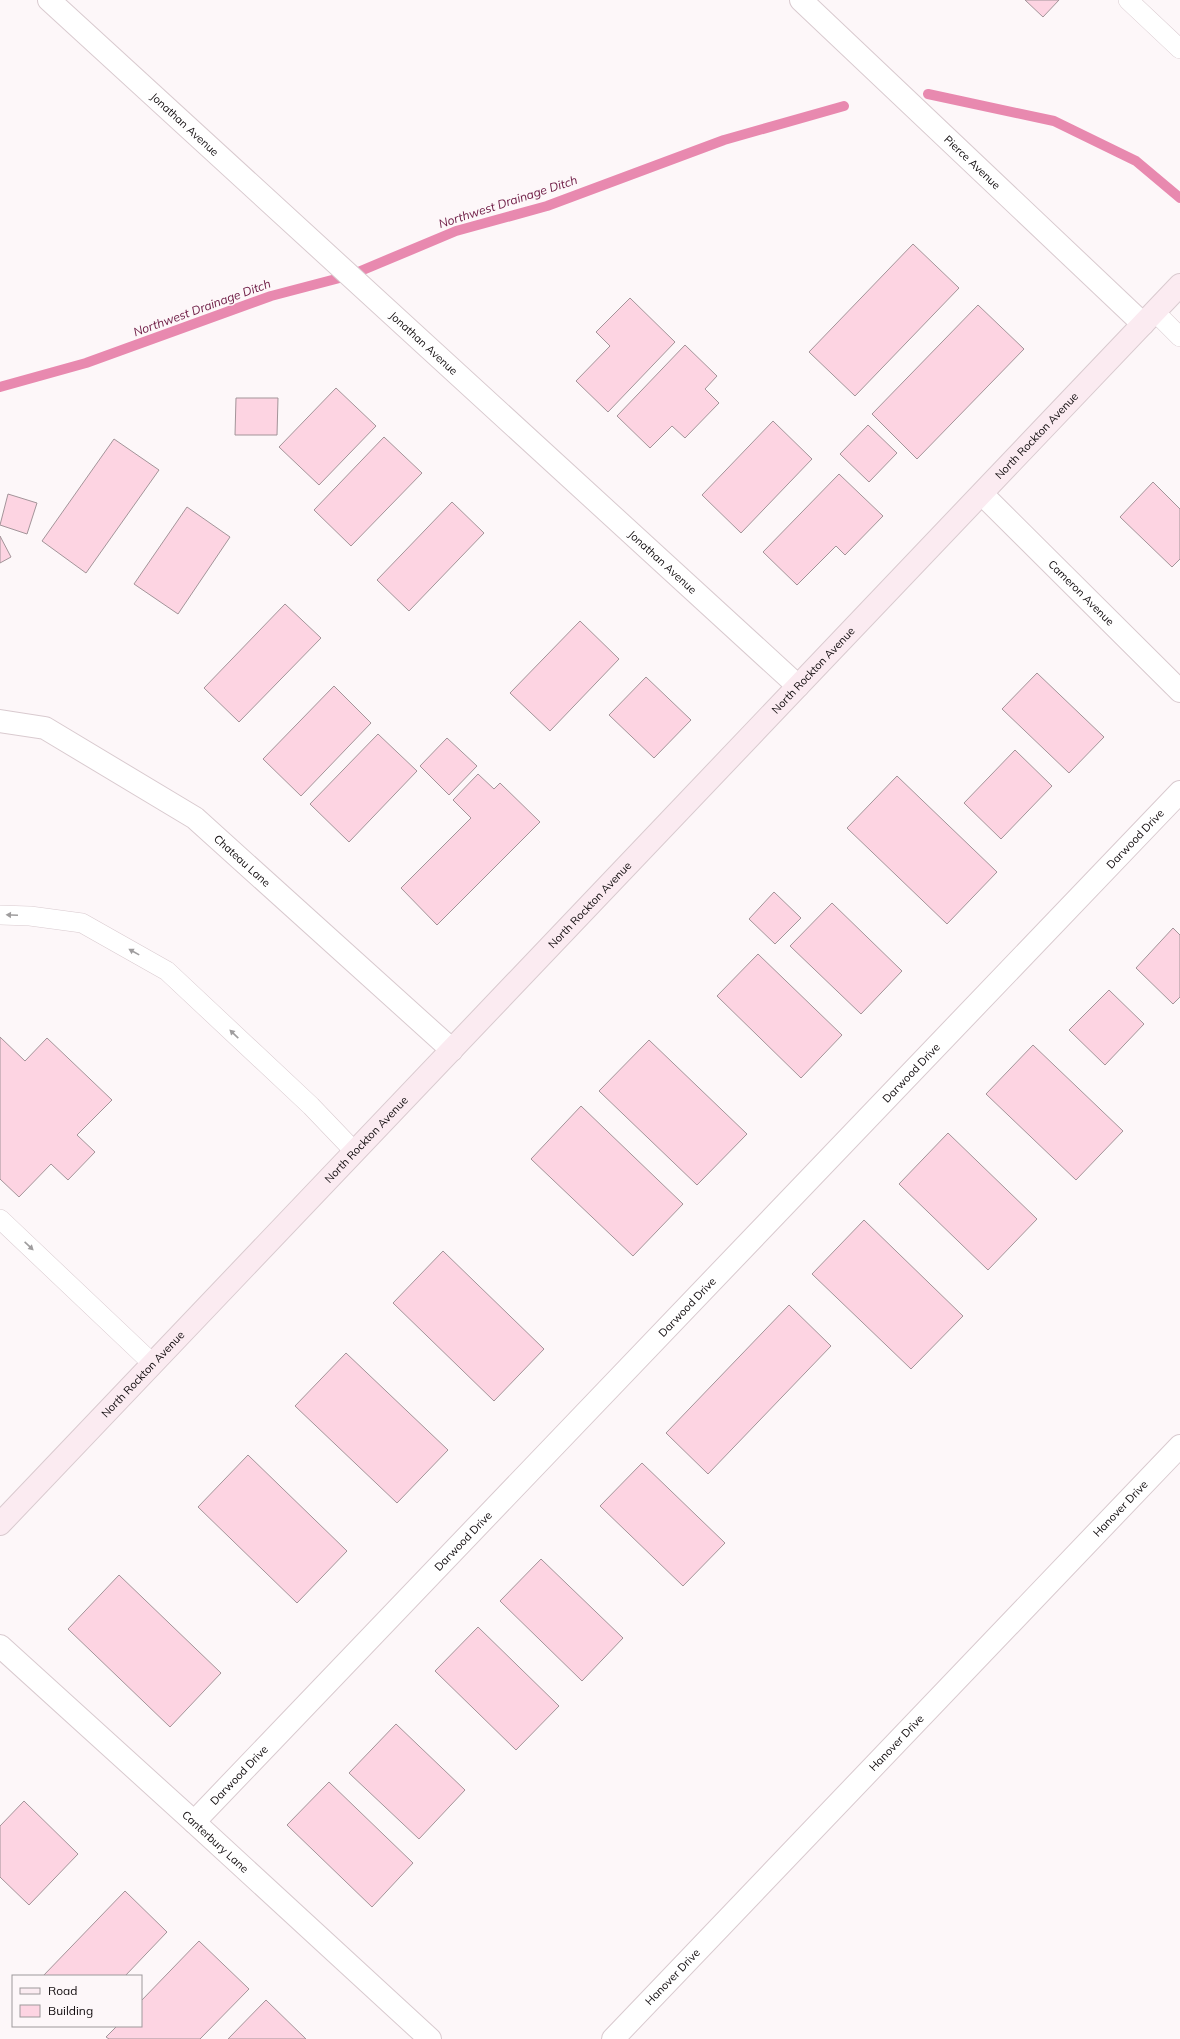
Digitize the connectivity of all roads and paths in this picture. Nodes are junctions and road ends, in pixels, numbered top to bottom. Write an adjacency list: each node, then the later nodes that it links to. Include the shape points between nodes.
1 (49, 0): 9 (street, Jonathan Avenue)
2 (801, 0): 6 (street, Pierce Avenue)
3 (1128, 0): 4 (lane)
4 (1180, 49)
5 (1180, 285): 6 (main road, North Rockton Avenue)
6 (1149, 318): 7 (lane); 8 (main road, North Rockton Avenue)
7 (1180, 337)
8 (982, 494): 9 (main road, North Rockton Avenue); 10 (street, Cameron Avenue)
9 (798, 686): 14 (main road, North Rockton Avenue)
10 (1180, 691)
11 (0, 721): 14 (street, Chateau Lane, via 45,728 195,818)
12 (1180, 792): 21 (street, Darwood Drive)
13 (0, 915): 15 (lane, one-way to 13, via 311,1106 167,971 82,923)
14 (452, 1050): 15 (main road, North Rockton Avenue)
15 (355, 1152): 17 (main road, North Rockton Avenue)
16 (0, 1219): 17 (lane, one-way to 17)
17 (153, 1364): 19 (main road, North Rockton Avenue)
18 (1180, 1446): 23 (street, Hanover Drive)
19 (0, 1524)
20 (0, 1646): 21 (street, Canterbury Lane)
21 (194, 1822): 22 (street, Canterbury Lane)
22 (430, 2039)
23 (613, 2039)

